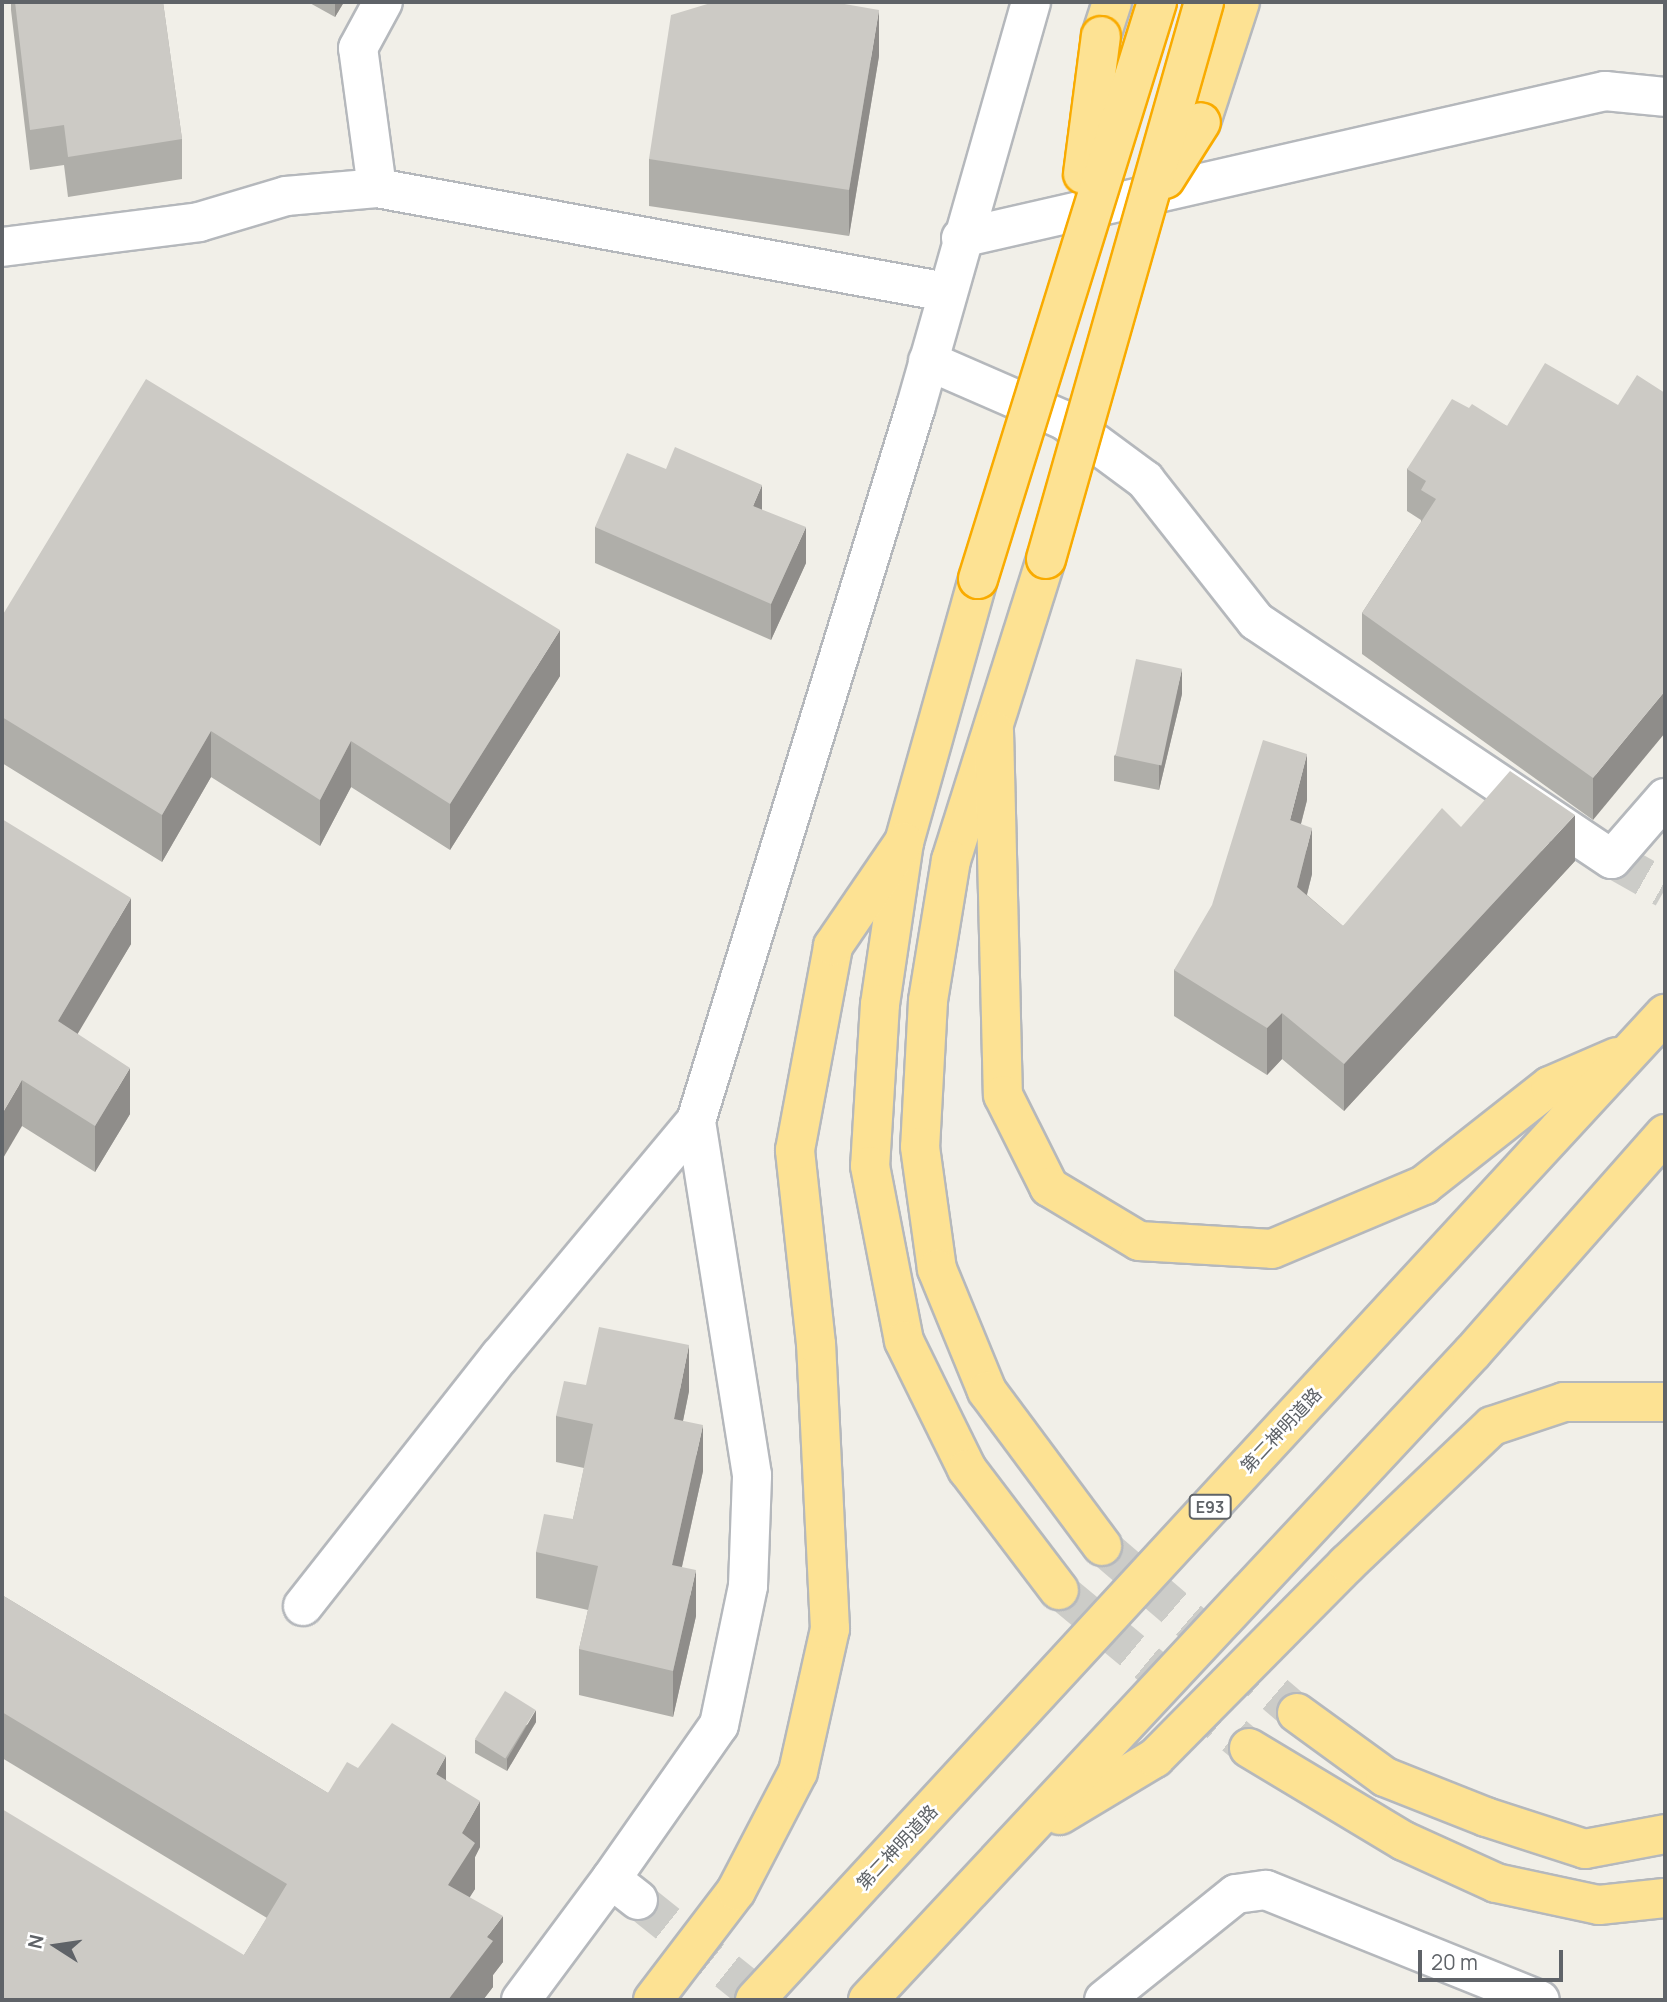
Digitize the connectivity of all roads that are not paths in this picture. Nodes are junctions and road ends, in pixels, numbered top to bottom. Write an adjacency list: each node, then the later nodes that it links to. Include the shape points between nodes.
1 (383, 2): 8 (street, via 358,48)
2 (1031, 2): 10 (street)
3 (1157, 2): 12 (highway, bridge)
4 (1204, 2): 9 (highway, bridge)
5 (1241, 2): 9 (highway, bridge, via 1201,122)
6 (1107, 19): 12 (highway, bridge)
7 (1665, 97): 10 (street, via 1605,91)
8 (377, 188): 11 (street, via 286,196 199,222); 13 (street)
9 (1139, 220): 15 (highway, bridge)
10 (961, 239): 13 (street)
11 (2, 247)
12 (1070, 273): 17 (highway, bridge)
13 (946, 292): 14 (street)
14 (928, 361): 16 (street, via 1065,420 1145,480 1256,621 1612,859); 20 (street)
15 (994, 731): 19 (highway, via 1003,1095 1049,1187 1139,1241 1272,1249 1424,1185 1550,1086); 23 (highway, via 951,860 929,1001 920,1147 937,1269 987,1391)
16 (1665, 798)
17 (904, 842): 24 (highway, via 880,1004 870,1166 904,1341 967,1469); 32 (highway, via 833,946 795,1150 816,1344 827,1642 798,1772 736,1891)
18 (1665, 1014): 19 (highway, 第二神明道路 / E93)
19 (1630, 1052): 33 (highway, 第二神明道路 / E93)
20 (696, 1121): 25 (street, via 500,1356); 31 (street, via 752,1475 748,1586 719,1725 624,1889)
21 (1665, 1134): 29 (highway, via 1472,1353)
22 (1665, 1402): 29 (highway, via 1564,1402 1492,1426 1155,1758)
23 (1102, 1546)
24 (1059, 1590)
25 (303, 1606)
26 (1297, 1713): 28 (highway, via 1385,1777 1486,1817 1585,1849)
27 (1249, 1748): 30 (highway, via 1404,1841 1496,1883 1599,1905)
28 (1665, 1834)
29 (1021, 1840): 34 (highway)
30 (1665, 1898)
31 (521, 2000)
32 (653, 2000)
33 (755, 2000)
34 (868, 2000)
35 (1104, 2000): 36 (street, via 1236,1894 1266,1890)
36 (1540, 2000)

